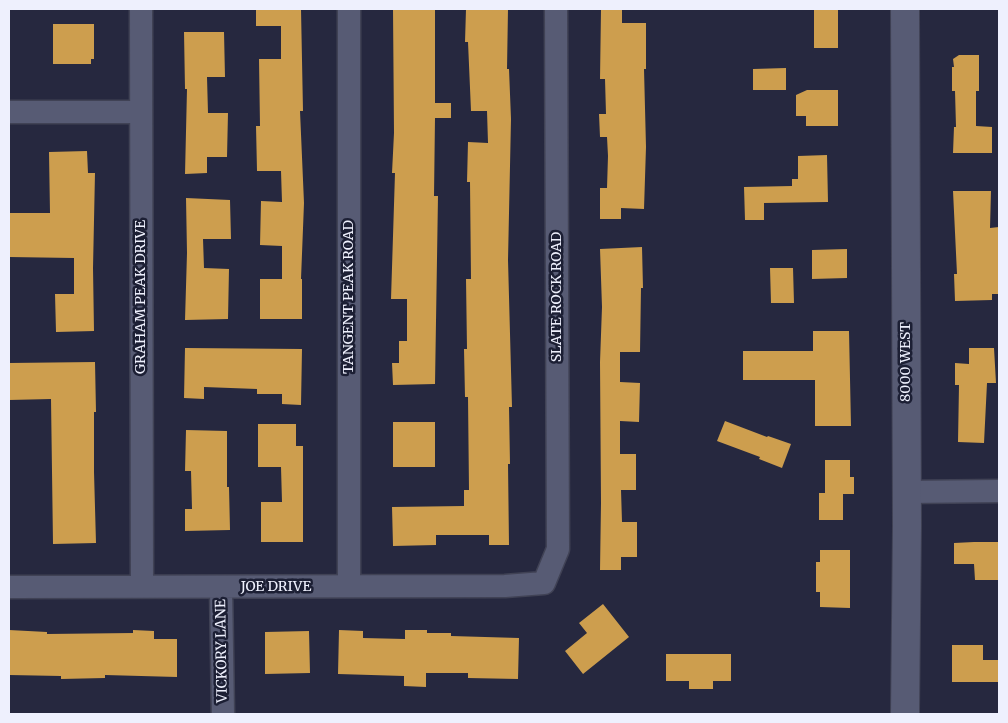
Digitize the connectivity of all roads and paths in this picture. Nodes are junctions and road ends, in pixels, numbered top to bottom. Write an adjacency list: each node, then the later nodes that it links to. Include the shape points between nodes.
1 (141, 9): 6 (street, GRAHAM PEAK DRIVE)
2 (349, 9): 11 (street, TANGENT PEAK ROAD)
3 (556, 9): 9 (street, SLATE ROCK ROAD, via 558,549)
4 (905, 9): 7 (street, 8000 WEST)
5 (9, 112): 6 (street)
6 (141, 112): 10 (street, GRAHAM PEAK DRIVE)
7 (906, 492): 8 (street); 15 (street, 8000 WEST)
8 (999, 492)
9 (544, 583): 11 (street, JOE DRIVE)
10 (142, 586): 12 (street, JOE DRIVE); 13 (street, JOE DRIVE)
11 (350, 586): 13 (street, JOE DRIVE)
12 (9, 587)
13 (221, 587): 14 (street, VICKORY LANE)
14 (222, 714)
15 (905, 714)

